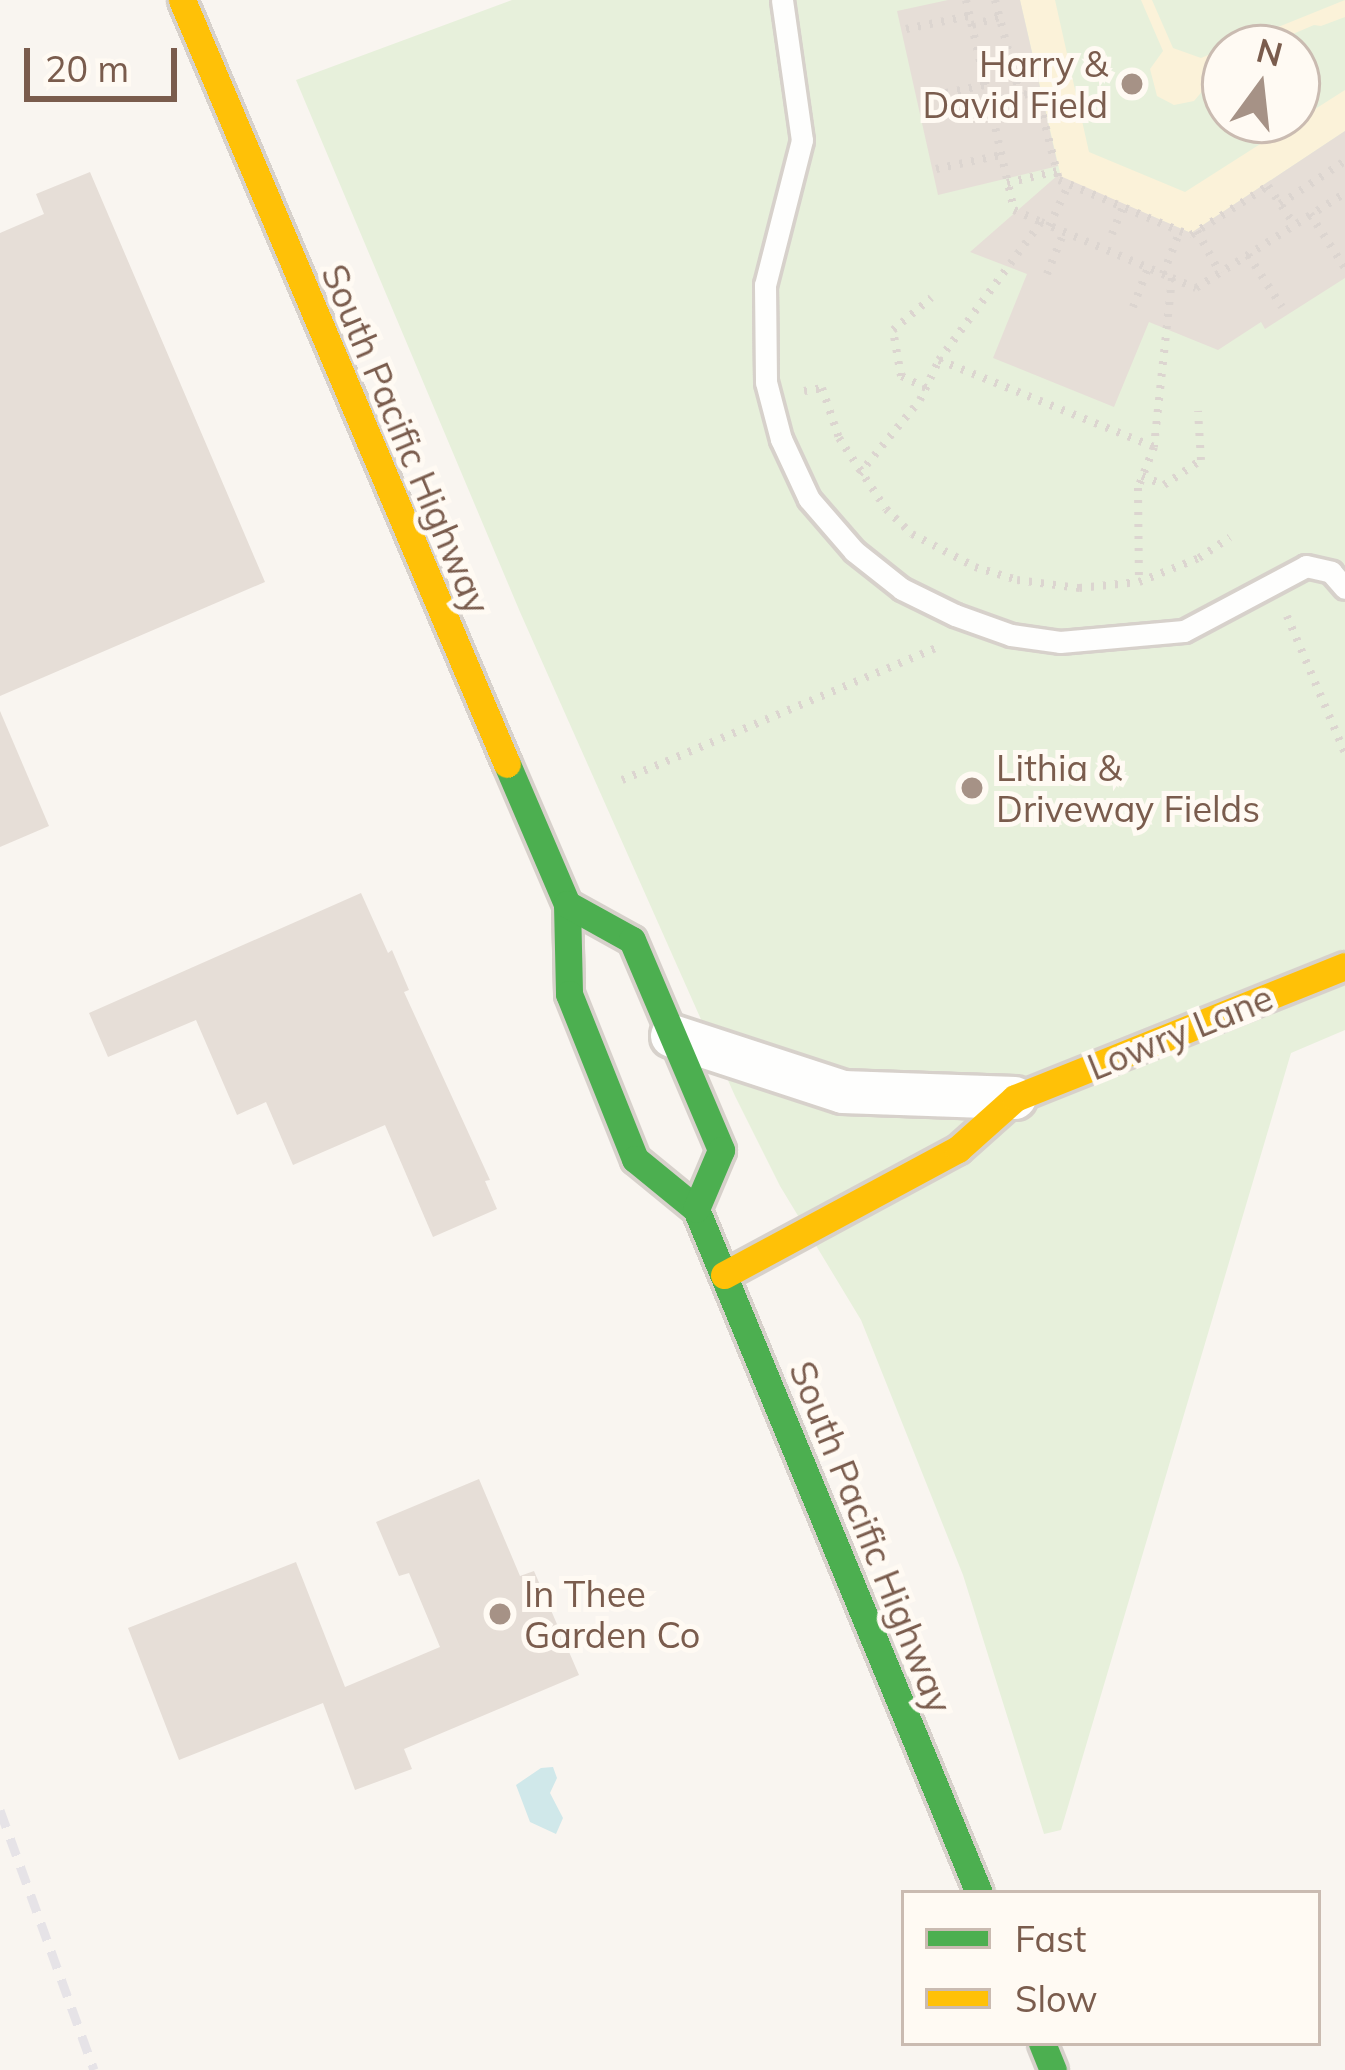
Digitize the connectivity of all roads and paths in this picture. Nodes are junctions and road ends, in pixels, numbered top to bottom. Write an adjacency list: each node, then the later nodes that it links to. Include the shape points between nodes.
1 (182, 0): 52 (main road, South Pacific Highway)
2 (782, 0): 39 (lane, via 802,140 765,285)
3 (966, 0): 6 (path)
4 (995, 0): 5 (path)
5 (1000, 16): 6 (path); 9 (path)
6 (971, 20): 7 (path); 8 (path)
7 (906, 29)
8 (985, 85): 10 (path); 11 (path)
9 (1020, 95): 11 (path); 15 (path, via 1037,92)
10 (922, 98)
11 (988, 102): 12 (path)
12 (1001, 154): 14 (path); 16 (path)
13 (1344, 163): 19 (path)
14 (936, 169)
15 (1057, 170): 16 (path); 17 (path)
16 (1007, 183): 22 (path, via 1013,210)
17 (1069, 184): 20 (path); 22 (path)
18 (1345, 193): 21 (path)
19 (1280, 203): 23 (path); 25 (path, via 1268,186)
20 (1123, 207): 24 (path); 27 (path)
21 (1310, 214): 23 (path); 30 (path)
22 (1045, 224): 26 (path); 37 (path)
23 (1294, 224): 28 (path)
24 (1180, 231): 25 (path); 33 (path)
25 (1197, 231): 31 (path)
26 (1064, 232): 29 (path); 32 (path)
27 (1112, 234)
28 (1248, 255): 31 (path); 36 (path)
29 (1148, 268): 33 (path); 35 (path)
30 (1345, 268)
31 (1220, 273): 33 (path, via 1196,288)
32 (1047, 274)
33 (1168, 276): 41 (path)
34 (931, 298): 38 (path, via 893,330 901,376)
35 (1132, 307)
36 (1282, 307)
37 (938, 360): 38 (path); 41 (path)
38 (926, 388): 42 (path)
39 (770, 398): 42 (path, via 822,388); 49 (lane, via 809,499 854,551)
40 (1198, 411): 43 (path, via 1201,460 1164,485)
41 (1154, 447): 43 (path)
42 (859, 474): 45 (path, via 912,534)
43 (1142, 476): 46 (path)
44 (1230, 537): 46 (path)
45 (974, 567): 46 (path, via 1079,588); 49 (path)
46 (1139, 582)
47 (1345, 588): 49 (lane, via 1331,572 1306,566 1184,631 1121,640 1043,640)
48 (1286, 613): 50 (path)
49 (955, 616): 51 (path, via 944,644)
50 (1345, 753)
51 (622, 780)
52 (567, 904): 54 (main road, via 632,940); 56 (main road, South Pacific Highway, via 569,994 635,1159)
53 (1345, 966): 55 (main road, Lowry Lane)
54 (672, 1036): 55 (street, Lowry Lane, via 843,1092); 56 (main road, via 721,1150)
55 (1015, 1099): 57 (main road, Lowry Lane, via 958,1149)
56 (696, 1209): 57 (main road, South Pacific Highway)
57 (724, 1275): 58 (main road, South Pacific Highway)
58 (979, 1890)

